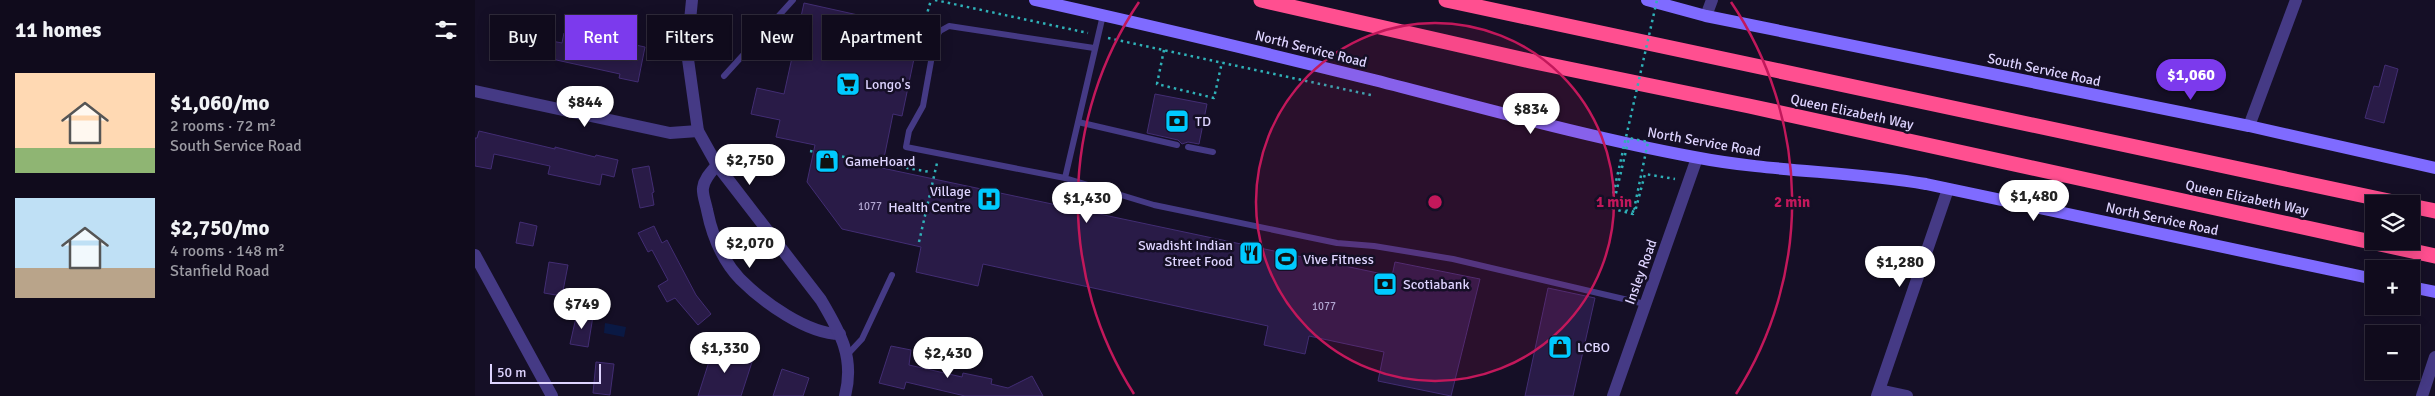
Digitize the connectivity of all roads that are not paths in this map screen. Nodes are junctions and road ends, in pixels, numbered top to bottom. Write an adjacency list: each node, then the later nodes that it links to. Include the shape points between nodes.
1 (693, 0): 16 (street, via 687,52)
2 (793, 0): 12 (lane)
3 (1035, 0): 9 (main road, North Service Road)
4 (1261, 0): 29 (highway, Queen Elizabeth Way)
5 (1446, 0): 25 (highway, Queen Elizabeth Way)
6 (1647, 0): 10 (main road, South Service Road)
7 (1712, 0): 10 (street)
8 (2296, 0): 15 (street)
9 (1103, 15): 11 (lane); 20 (main road, North Service Road, via 1605,139)
10 (1706, 16): 15 (main road, South Service Road)
11 (1094, 48): 14 (lane); 23 (lane, via 949,26 935,39 923,106 909,131 906,147)
12 (724, 76)
13 (475, 90): 16 (street, via 670,132)
14 (1078, 122): 17 (lane); 23 (lane)
15 (2249, 126): 22 (main road, South Service Road)
16 (697, 131): 21 (street)
17 (1177, 145)
18 (1188, 147): 19 (lane)
19 (1213, 152)
20 (1697, 158): 24 (main road, North Service Road, via 1782,170 1875,175); 34 (street, Insley Road)
21 (717, 165): 35 (street, via 821,300); 35 (street, via 707,176 703,188 715,242 739,278 796,321 827,334)
22 (2435, 168)
23 (1065, 178): 34 (lane, via 1163,207 1337,243 1453,259)
24 (1948, 190): 31 (main road, North Service Road); 38 (street)
25 (2365, 196)
26 (2420, 208): 27 (highway)
27 (2435, 211)
28 (475, 255): 39 (street)
29 (2435, 256)
30 (892, 275): 36 (lane, via 862,339)
31 (2365, 278)
32 (2420, 289): 33 (main road)
33 (2435, 292)
34 (1646, 304): 41 (street, Insley Road)
35 (840, 334): 36 (street)
36 (848, 354): 40 (street)
37 (2435, 357): 43 (street)
38 (1878, 393): 42 (street)
39 (552, 396)
40 (845, 396)
41 (1613, 396)
42 (1907, 396)
43 (2422, 396)

